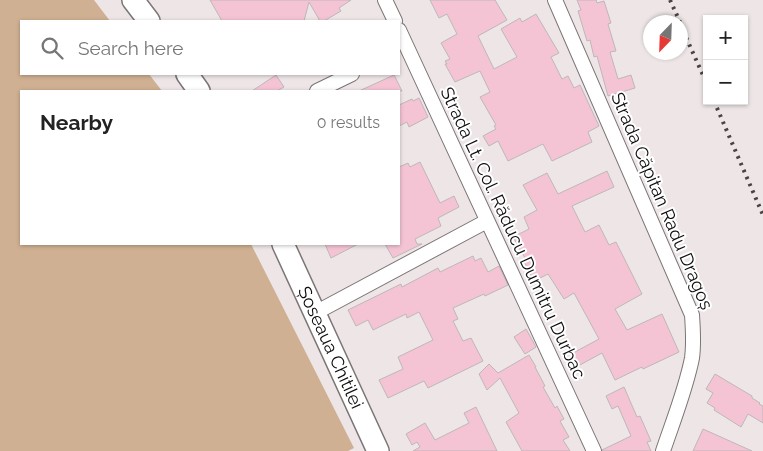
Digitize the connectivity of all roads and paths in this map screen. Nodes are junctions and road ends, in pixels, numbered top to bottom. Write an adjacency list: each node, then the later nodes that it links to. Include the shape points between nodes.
1 (385, 0): 3 (street)
2 (555, 0): 14 (street, Strada Căpitan Radu Dragoș, via 692,315 692,356)
3 (395, 20)
4 (402, 48): 9 (street, Strada Lt. Col. Răducu Dumitru Durbac)
5 (188, 75): 7 (main road)
6 (350, 75): 8 (street)
7 (198, 90)
8 (319, 90)
9 (487, 221): 11 (street); 13 (street, Strada Lt. Col. Răducu Dumitru Durbac)
10 (284, 245): 11 (main road, Șoseaua Chitilei)
11 (315, 314): 12 (main road, Șoseaua Chitilei)
12 (378, 451)
13 (594, 451)
14 (663, 451)

